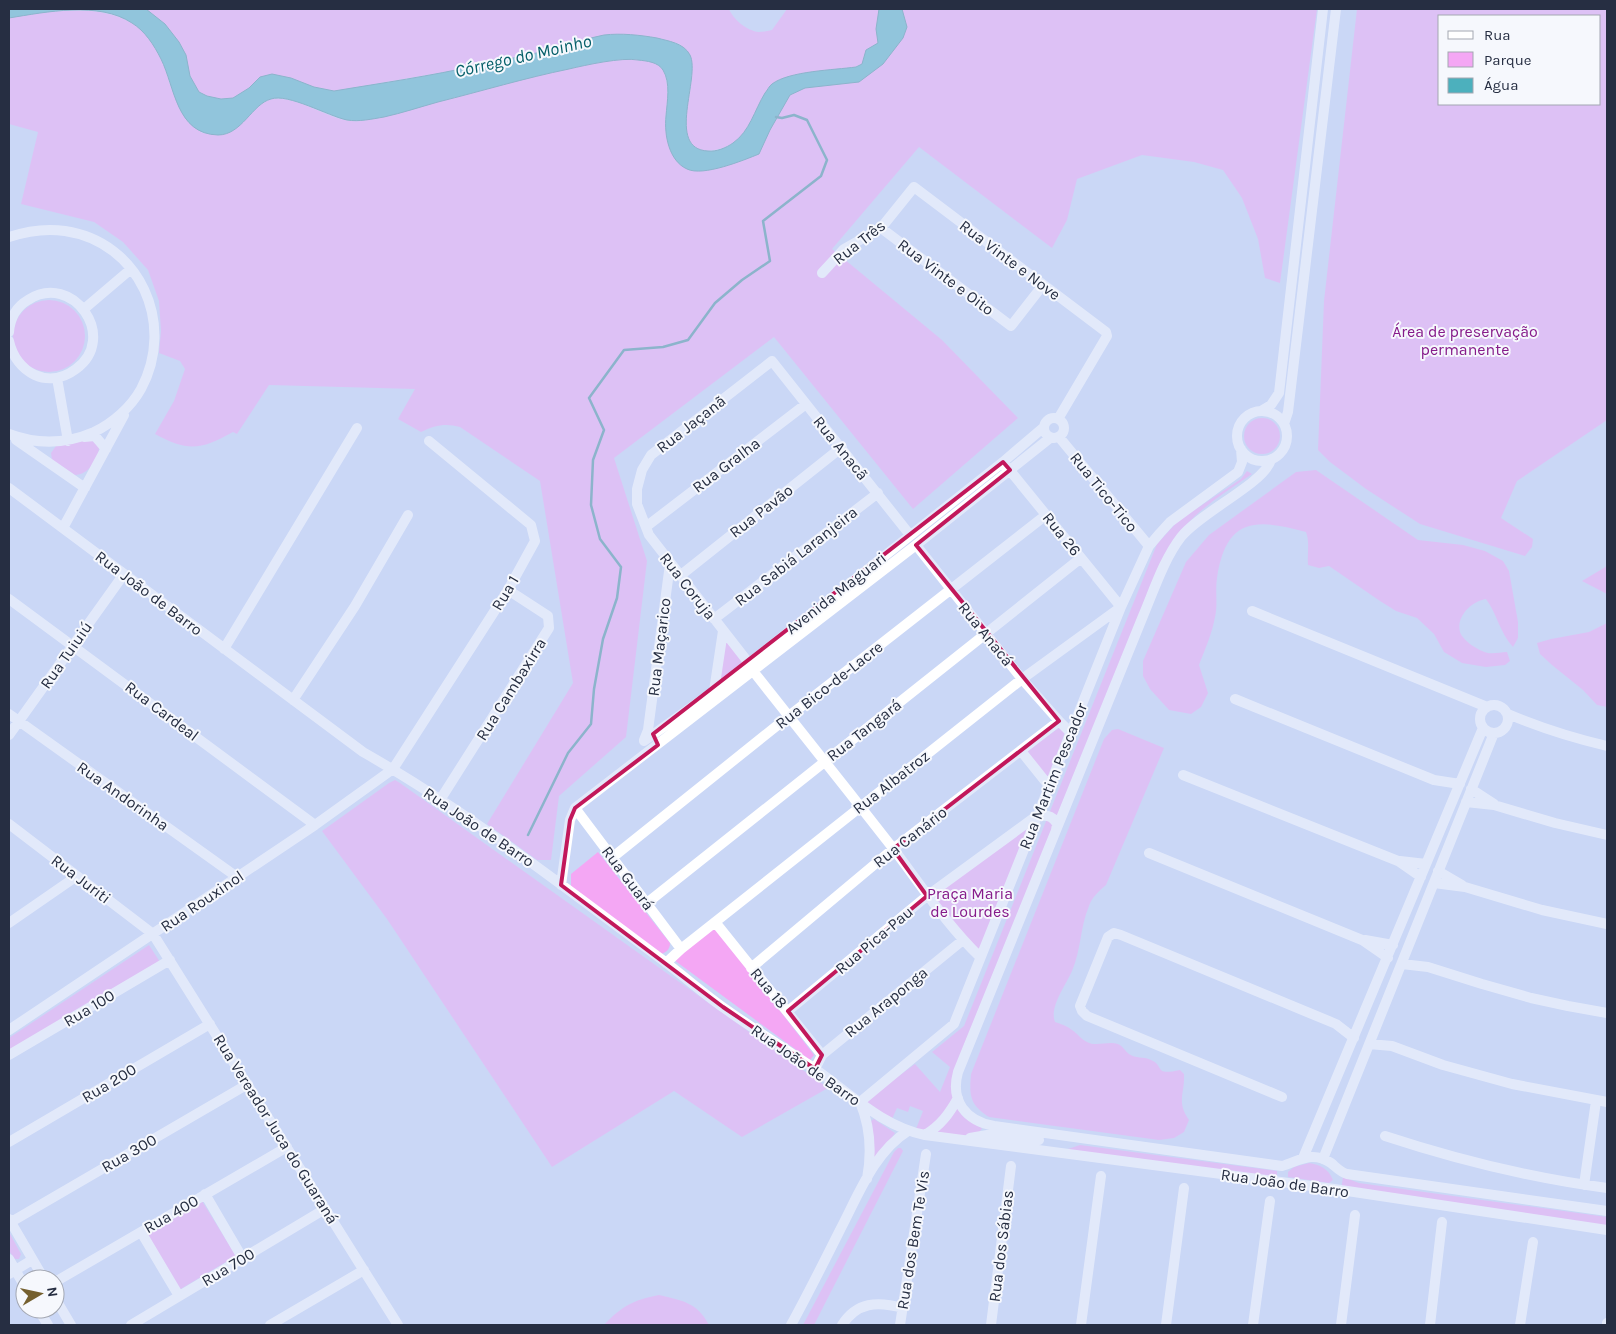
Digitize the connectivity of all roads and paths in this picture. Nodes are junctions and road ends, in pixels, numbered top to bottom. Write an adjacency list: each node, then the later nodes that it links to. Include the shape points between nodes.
1 (1323, 9): 16 (street, Rua Martim Pescador, via 1279,393 1271,405)
2 (1336, 9): 18 (street)
3 (914, 187): 4 (street, Rua Três); 8 (street, Rua Vinte e Nove)
4 (881, 228): 7 (street, Rua Três, via 844,249); 8 (street, Rua Vinte e Oito, via 1011,326)
5 (9, 238): 6 (street, via 45,229 65,230 102,243)
6 (131, 269): 9 (street); 15 (street, via 148,298 155,339 146,380)
7 (822, 273)
8 (1043, 285): 17 (street, Rua Vinte e Nove, via 1106,332 1107,336)
9 (84, 309): 10 (street, via 71,298 46,293 23,303 14,313); 13 (street, via 93,330 88,355 70,374)
10 (9, 327)
11 (9, 341): 13 (street, via 11,352 30,373 43,378)
12 (772, 361): 14 (street, Rua Anacã); 36 (street, Rua Jaçanã, via 651,455 642,470)
13 (57, 378): 24 (street)
14 (806, 404): 27 (street, Rua Anacã); 39 (street, Rua Gralha)
15 (128, 408): 22 (street, via 100,430); 28 (street)
16 (1261, 411): 18 (street, via 1274,414); 29 (street, Rua Martim Pescador, via 1247,416 1239,428)
17 (1058, 419): 19 (street, via 1049,420); 23 (street, via 1064,427 1063,433)
18 (1284, 424): 31 (street, Rua Martim Pescador, via 1287,441 1279,456)
19 (1044, 427): 23 (street, via 1045,434); 32 (street, Avenida Maguari)
20 (357, 428): 57 (street)
21 (9, 434): 26 (street, via 31,441); 30 (street)
22 (83, 437): 24 (street); 28 (street, via 95,436)
23 (1054, 437): 32 (street, Avenida Maguari); 43 (street, Rua Tico-Tico)
24 (68, 441): 26 (street)
25 (429, 441): 48 (street, Rua 1, via 531,525 535,542)
26 (56, 442): 30 (street, via 51,444)
27 (842, 447): 35 (street, Rua Anacã); 47 (street, Rua Pavão)
28 (106, 449): 34 (street)
29 (1241, 449): 31 (street, via 1254,460); 43 (street, Rua Martim Pescador, via 1242,462 1238,472 1170,522)
30 (46, 460): 34 (street)
31 (1271, 460): 96 (street, Rua Martim Pescador, via 1263,474 1192,526 1171,553)
32 (1006, 466): 38 (street, Rua 26); 41 (street, Avenida Maguari); 42 (street, Avenida Maguari)
33 (9, 488): 40 (street, Rua João de Barro)
34 (85, 488): 40 (street)
35 (878, 493): 41 (street, Rua Anacã); 53 (street, Rua Sabiá Laranjeira)
36 (637, 504): 39 (street, Rua Coruja)
37 (408, 515): 62 (street, via 355,606)
38 (1046, 515): 44 (street, Rua 26); 49 (street, Rua Bico-de-Lacre)
39 (646, 526): 45 (street, Rua Coruja)
40 (63, 528): 46 (street, Rua João de Barro)
41 (910, 535): 58 (street, Avenida Maguari)
42 (916, 545): 49 (street, Rua Anacá); 58 (street, Avenida Maguari)
43 (1149, 546): 51 (street, Rua Martim Pescador)
44 (1081, 558): 51 (street, Rua 26); 55 (street, Rua Tangará)
45 (670, 564): 47 (street, Rua Coruja); 70 (street, Rua Maçarico)
46 (124, 574): 56 (street, Rua Tuiuiú); 57 (street, Rua João de Barro)
47 (681, 574): 53 (street, Rua Coruja)
48 (508, 590): 81 (street, Rua 1); 88 (street, Rua Cambaxirra, via 548,616 549,628)
49 (950, 590): 55 (street, Rua Anacá); 65 (street, Rua Bico-de-Lacre)
50 (9, 599): 56 (street, Rua Cardeal)
51 (1121, 607): 59 (street, Rua Albatroz); 71 (street, Rua Martim Pescador)
52 (1252, 611): 63 (street, via 1462,696)
53 (714, 619): 54 (street, Rua Coruja)
54 (723, 631): 58 (street, Rua Coruja); 60 (street)
55 (986, 635): 59 (street, Rua Anacá); 79 (street, Rua Tangará)
56 (73, 645): 68 (street, Rua Tuiuiú); 95 (street, Rua Cardeal)
57 (224, 649): 62 (street, Rua João de Barro)
58 (750, 666): 60 (street, Avenida Maguari); 65 (street, Rua Coruja); 75 (street, Avenida Maguari)
59 (1022, 679): 67 (street, Rua Anacá); 91 (street, Rua Albatroz)
60 (714, 690): 70 (street, Avenida Maguari)
61 (1235, 699): 83 (street)
62 (293, 700): 81 (street, Rua João de Barro)
63 (1484, 710): 66 (street, via 1497,704 1504,708); 69 (street, via 1480,721)
64 (9, 714): 68 (street, Rua Andorinha)
65 (789, 716): 79 (street, Rua Coruja); 100 (street, Rua Bico-de-Lacre)
66 (1508, 718): 72 (street, via 1503,731); 76 (street)
67 (1059, 720): 71 (street); 77 (street, Rua Canário)
68 (19, 722): 73 (street, Rua Tuiuiú); 105 (street, Rua Andorinha)
69 (1483, 728): 72 (street); 84 (street)
70 (651, 732): 74 (street, Rua Maçarico); 75 (street)
71 (1071, 732): 85 (street, Rua Martim Pescador)
72 (1494, 733): 86 (street)
73 (9, 735)
74 (644, 742): 78 (street); 80 (street)
75 (658, 745): 78 (street, Avenida Maguari)
76 (1607, 746)
77 (1021, 751): 85 (street); 98 (street, Rua Canário)
78 (649, 752): 80 (street, Avenida Maguari)
79 (824, 761): 91 (street, Rua Coruja); 111 (street, Rua Tangará)
80 (636, 762): 92 (street, Avenida Maguari)
81 (393, 770): 88 (street, Rua João de Barro); 95 (street, Rua Rouxinol)
82 (1183, 775): 101 (street)
83 (1434, 780): 84 (street); 87 (street)
84 (1460, 784): 87 (street)
85 (1049, 786): 93 (street, Rua Martim Pescador)
86 (1471, 789): 89 (street); 90 (street)
87 (1454, 798): 102 (street)
88 (440, 800): 108 (street, Rua João de Barro, via 522,854)
89 (1466, 802): 90 (street); 103 (street)
90 (1494, 805): 97 (street)
91 (860, 807): 98 (street, Rua Coruja); 115 (street, Rua Albatroz)
92 (575, 808): 100 (street, Rua Guará); 108 (street, via 570,820)
93 (1035, 817): 96 (street, via 1046,815 1052,818 1057,824); 110 (street, Rua Pica-Pau); 123 (street, Rua Martim Pescador)
94 (9, 824): 104 (street, Rua Juriti)
95 (315, 825): 105 (street, Rua Rouxinol)
96 (1056, 832): 147 (street, Rua Martim Pescador, via 958,1072)
97 (1607, 835)
98 (893, 849): 110 (street, Rua Coruja); 129 (street, Rua Canário)
99 (1149, 853): 119 (street)
100 (613, 857): 111 (street, Rua Guará)
101 (1398, 861): 102 (street); 106 (street)
102 (1426, 864): 106 (street)
103 (1438, 870): 107 (street); 109 (street)
104 (77, 876): 114 (street); 117 (street, Rua Juriti)
105 (237, 877): 117 (street, Rua Rouxinol)
106 (1421, 877): 112 (street)
107 (1434, 882): 109 (street); 113 (street)
108 (561, 885): 126 (street, Rua João de Barro)
109 (1465, 887): 116 (street, via 1542,910)
110 (927, 896): 118 (street, Rua Coruja); 130 (street, Rua Pica-Pau)
111 (647, 903): 121 (street, Rua Guará)
112 (1406, 911): 113 (street); 120 (street)
113 (1420, 916): 122 (street)
114 (9, 922)
115 (715, 922): 121 (street, Rua Albatroz); 129 (street, Rua 18)
116 (1607, 924)
117 (153, 934): 125 (street, Rua Vereador Juca do Guaraná); 135 (street, Rua Rouxinol)
118 (963, 940): 123 (street, Rua Coruja); 141 (street, Rua Araponga)
119 (1362, 940): 120 (street); 124 (street)
120 (1393, 945): 124 (street)
121 (681, 949): 126 (street, Rua Albatroz)
122 (1407, 952): 127 (street); 128 (street)
123 (980, 957): 149 (street, Rua Martim Pescador, via 954,1024)
124 (1388, 958): 134 (street)
125 (170, 960): 132 (street, Rua Vereador Juca do Guaraná); 140 (street, Rua 100)
126 (666, 963): 142 (street, Rua João de Barro, via 723,1007)
127 (1402, 964): 128 (street); 136 (street)
128 (1428, 966): 131 (street, via 1531,998)
129 (751, 968): 130 (street, Rua 18)
130 (788, 1011): 141 (street, Rua 18)
131 (1607, 1013)
132 (210, 1024): 145 (street, Rua Vereador Juca do Guaraná); 161 (street, Rua 200)
133 (1336, 1024): 134 (street); 137 (street); 146 (street, via 1121,935 1108,937 1080,1006 1087,1016)
134 (1359, 1025): 137 (street)
135 (9, 1030)
136 (1375, 1031): 138 (street); 139 (street)
137 (1354, 1038): 143 (street)
138 (1369, 1044): 139 (street); 144 (street)
139 (1392, 1046): 148 (street, via 1443,1065 1512,1084)
140 (9, 1055)
141 (822, 1055): 142 (street, Rua Araponga)
142 (815, 1069): 149 (street, Rua João de Barro)
143 (1338, 1075): 144 (street); 150 (street)
144 (1354, 1082): 152 (street)
145 (248, 1084): 162 (street, Rua Vereador Juca do Guaraná); 181 (street, Rua 300)
146 (1282, 1097)
147 (958, 1098): 156 (street, via 944,1120); 159 (street, Rua João de Barro, via 963,1110 981,1124)
148 (1602, 1101): 172 (street)
149 (860, 1102): 151 (street, Rua João de Barro); 153 (street)
150 (1324, 1108): 152 (street); 164 (street)
151 (876, 1114): 153 (street); 154 (street, Rua João de Barro)
152 (1341, 1114): 165 (street)
153 (868, 1126): 170 (street, via 871,1151)
154 (897, 1126): 155 (street, Rua João de Barro); 158 (street)
155 (908, 1130): 156 (street, Rua João de Barro); 158 (street)
156 (925, 1135): 160 (street, Rua João de Barro)
157 (1385, 1136): 172 (street, via 1490,1167)
158 (896, 1138): 170 (street)
159 (1076, 1139): 160 (street, Rua João de Barro, via 1055,1142 993,1134); 166 (street, Rua João de Barro, via 1282,1166)
160 (961, 1140): 171 (street, Rua João de Barro)
161 (9, 1142)
162 (287, 1147): 176 (street, Rua 400); 178 (street, Rua Vereador Juca do Guaraná)
163 (926, 1154): 194 (street, Rua dos Bem Te Vis)
164 (1303, 1158): 165 (street, Rua João de Barro); 166 (street, Rua João de Barro)
165 (1323, 1159): 168 (street, Rua João de Barro)
166 (1287, 1164): 171 (street, via 1283,1173)
167 (1011, 1166): 201 (street, Rua dos Sábias)
168 (1338, 1169): 175 (street, via 1339,1181); 179 (street, Rua João de Barro, via 1346,1174)
169 (1101, 1176): 202 (street)
170 (866, 1179): 198 (street)
171 (1286, 1183): 175 (street, Rua João de Barro)
172 (1584, 1185): 174 (street)
173 (1184, 1188): 203 (street)
174 (1607, 1188)
175 (1334, 1189): 183 (street, Rua João de Barro)
176 (205, 1194): 184 (street, Rua 400); 186 (street)
177 (1270, 1201): 204 (street)
178 (325, 1209): 186 (street, Rua 700); 190 (street, Rua Vereador Juca do Guaraná)
179 (1607, 1211)
180 (1355, 1215): 205 (street)
181 (10, 1221): 188 (street)
182 (1442, 1222): 206 (street)
183 (1607, 1230)
184 (141, 1232): 192 (street, Rua 400); 193 (street)
185 (1533, 1242): 207 (street)
186 (242, 1258): 193 (street, Rua 700)
187 (9, 1259): 191 (street)
188 (32, 1260): 189 (street); 191 (street)
189 (38, 1269)
190 (364, 1270): 196 (street); 197 (street, Rua Vereador Juca do Guaraná)
191 (12, 1272)
192 (65, 1276)
193 (179, 1296): 195 (street, Rua 700)
194 (903, 1308): 199 (street, via 885,1303 873,1304 848,1315); 200 (street, Rua dos Bem Te Vis)
195 (131, 1325)
196 (270, 1325)
197 (398, 1325)
198 (791, 1325)
199 (842, 1325)
200 (900, 1325)
201 (991, 1325)
202 (1081, 1325)
203 (1166, 1325)
204 (1253, 1325)
205 (1341, 1325)
206 (1430, 1325)
207 (1520, 1325)

